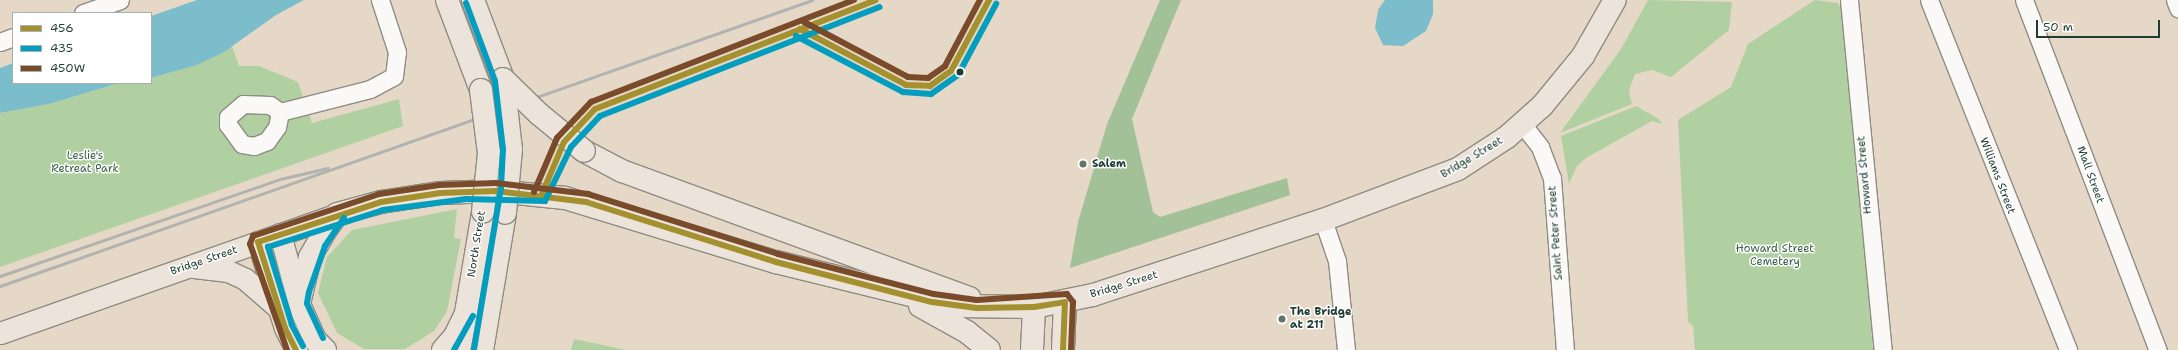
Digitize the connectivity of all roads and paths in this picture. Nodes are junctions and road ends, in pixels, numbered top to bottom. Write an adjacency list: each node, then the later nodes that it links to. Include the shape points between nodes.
1 (120, 0): 11 (street)
2 (380, 0): 15 (street, via 396,52 394,76 370,89)
3 (447, 0): 28 (highway, North Street, bridge, via 481,90 489,153)
4 (473, 0): 14 (highway, North Street)
5 (1615, 0): 16 (highway, Bridge Street, via 1583,56)
6 (1849, 0): 40 (street, Howard Street)
7 (1929, 0): 41 (street, Williams Street)
8 (2024, 0): 42 (street, Mall Street)
9 (2175, 0): 10 (street)
10 (2178, 8)
11 (86, 12)
12 (12, 37): 13 (street)
13 (0, 42)
14 (503, 79): 27 (highway, bridge, via 538,114 584,151 622,171); 34 (main road, North Street, bridge, via 511,149 505,212)
15 (280, 112)
16 (1523, 125): 18 (highway, Bridge Street, via 1477,158 1437,180); 39 (street, Saint Peter Street, via 1540,147 1552,178)
17 (337, 214): 19 (main road, Bridge Street); 22 (highway, Bridge Street, via 380,202 440,193 542,194 586,202 776,262); 24 (highway, via 310,257)
18 (1323, 220): 23 (highway, Bridge Street); 38 (street, via 1337,261)
19 (280, 234): 20 (main road, Bridge Street); 24 (main road)
20 (258, 242): 21 (main road, Bridge Street); 25 (main road)
21 (189, 266): 25 (main road, via 228,271 245,279); 29 (main road, Bridge Street)
22 (877, 288): 27 (highway, Bridge Street, via 932,302); 35 (highway, via 944,318)
23 (1065, 302): 26 (highway, Bridge Street); 37 (highway)
24 (299, 304): 31 (highway, via 315,340)
25 (277, 307): 30 (main road)
26 (1034, 307): 27 (highway, Bridge Street); 36 (highway)
27 (996, 308)
28 (466, 312): 32 (highway, via 455,336); 33 (main road, North Street)
29 (0, 333)
30 (296, 350)
31 (326, 350)
32 (443, 350)
33 (459, 350)
34 (482, 350)
35 (989, 350)
36 (1032, 350)
37 (1063, 350)
38 (1346, 350)
39 (1565, 350)
40 (1883, 350)
41 (2068, 350)
42 (2158, 350)

